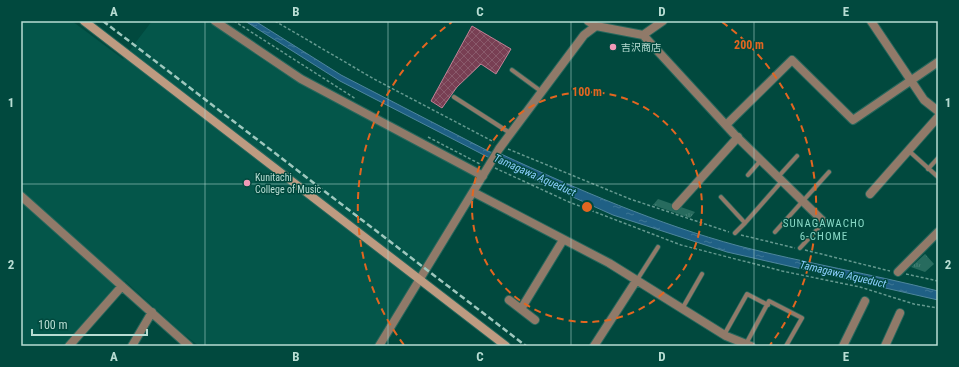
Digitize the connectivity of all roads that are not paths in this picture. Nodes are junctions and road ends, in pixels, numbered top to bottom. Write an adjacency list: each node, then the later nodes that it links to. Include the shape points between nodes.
1 (84, 21): 44 (street)
2 (215, 21): 25 (street, via 301,78)
3 (588, 21): 6 (street)
4 (663, 21): 7 (street)
5 (870, 21): 10 (street)
6 (596, 26): 7 (street); 11 (street, via 584,35)
7 (643, 35): 15 (street)
8 (938, 62): 10 (street)
9 (512, 70): 11 (lane)
10 (911, 82): 13 (street, via 924,100); 15 (street, via 853,120 792,60)
11 (542, 92): 16 (street)
12 (454, 97): 16 (lane)
13 (938, 111)
14 (938, 117): 18 (street)
15 (726, 125): 17 (street)
16 (510, 133): 25 (street)
17 (738, 137): 21 (street); 33 (street)
18 (908, 150): 22 (lane); 29 (street)
19 (797, 156): 27 (lane)
20 (938, 158): 22 (lane)
21 (761, 160): 24 (lane); 27 (street)
22 (928, 169): 26 (lane)
23 (829, 172): 32 (lane)
24 (748, 175)
25 (483, 176): 28 (street)
26 (938, 177)
27 (780, 179): 32 (street); 35 (lane)
28 (473, 192): 39 (street); 44 (street)
29 (870, 194)
30 (21, 196): 46 (street)
31 (721, 198): 35 (lane)
32 (803, 201): 34 (street); 36 (lane)
33 (676, 206)
34 (824, 222): 41 (lane)
35 (745, 223): 38 (lane)
36 (775, 232)
37 (938, 232): 42 (street)
38 (735, 234)
39 (563, 240): 45 (street); 50 (street)
40 (658, 247): 45 (lane)
41 (800, 248)
42 (898, 272)
43 (702, 274): 51 (lane)
44 (420, 280): 60 (street); 61 (street)
45 (636, 281): 51 (street); 62 (street)
46 (122, 286): 52 (street); 57 (street)
47 (510, 300): 50 (street)
48 (865, 301): 64 (street)
49 (768, 304): 55 (lane, via 747,294); 56 (lane); 63 (lane, via 769,301 802,318)
50 (521, 309): 54 (street)
51 (682, 310): 55 (street)
52 (152, 312): 58 (street); 59 (street)
53 (900, 313): 65 (street)
54 (535, 320)
55 (724, 335): 56 (street)
56 (748, 345)
57 (69, 346)
58 (132, 346)
59 (190, 346)
60 (379, 346)
61 (506, 346)
62 (594, 346)
63 (786, 346)
64 (844, 346)
65 (885, 346)

